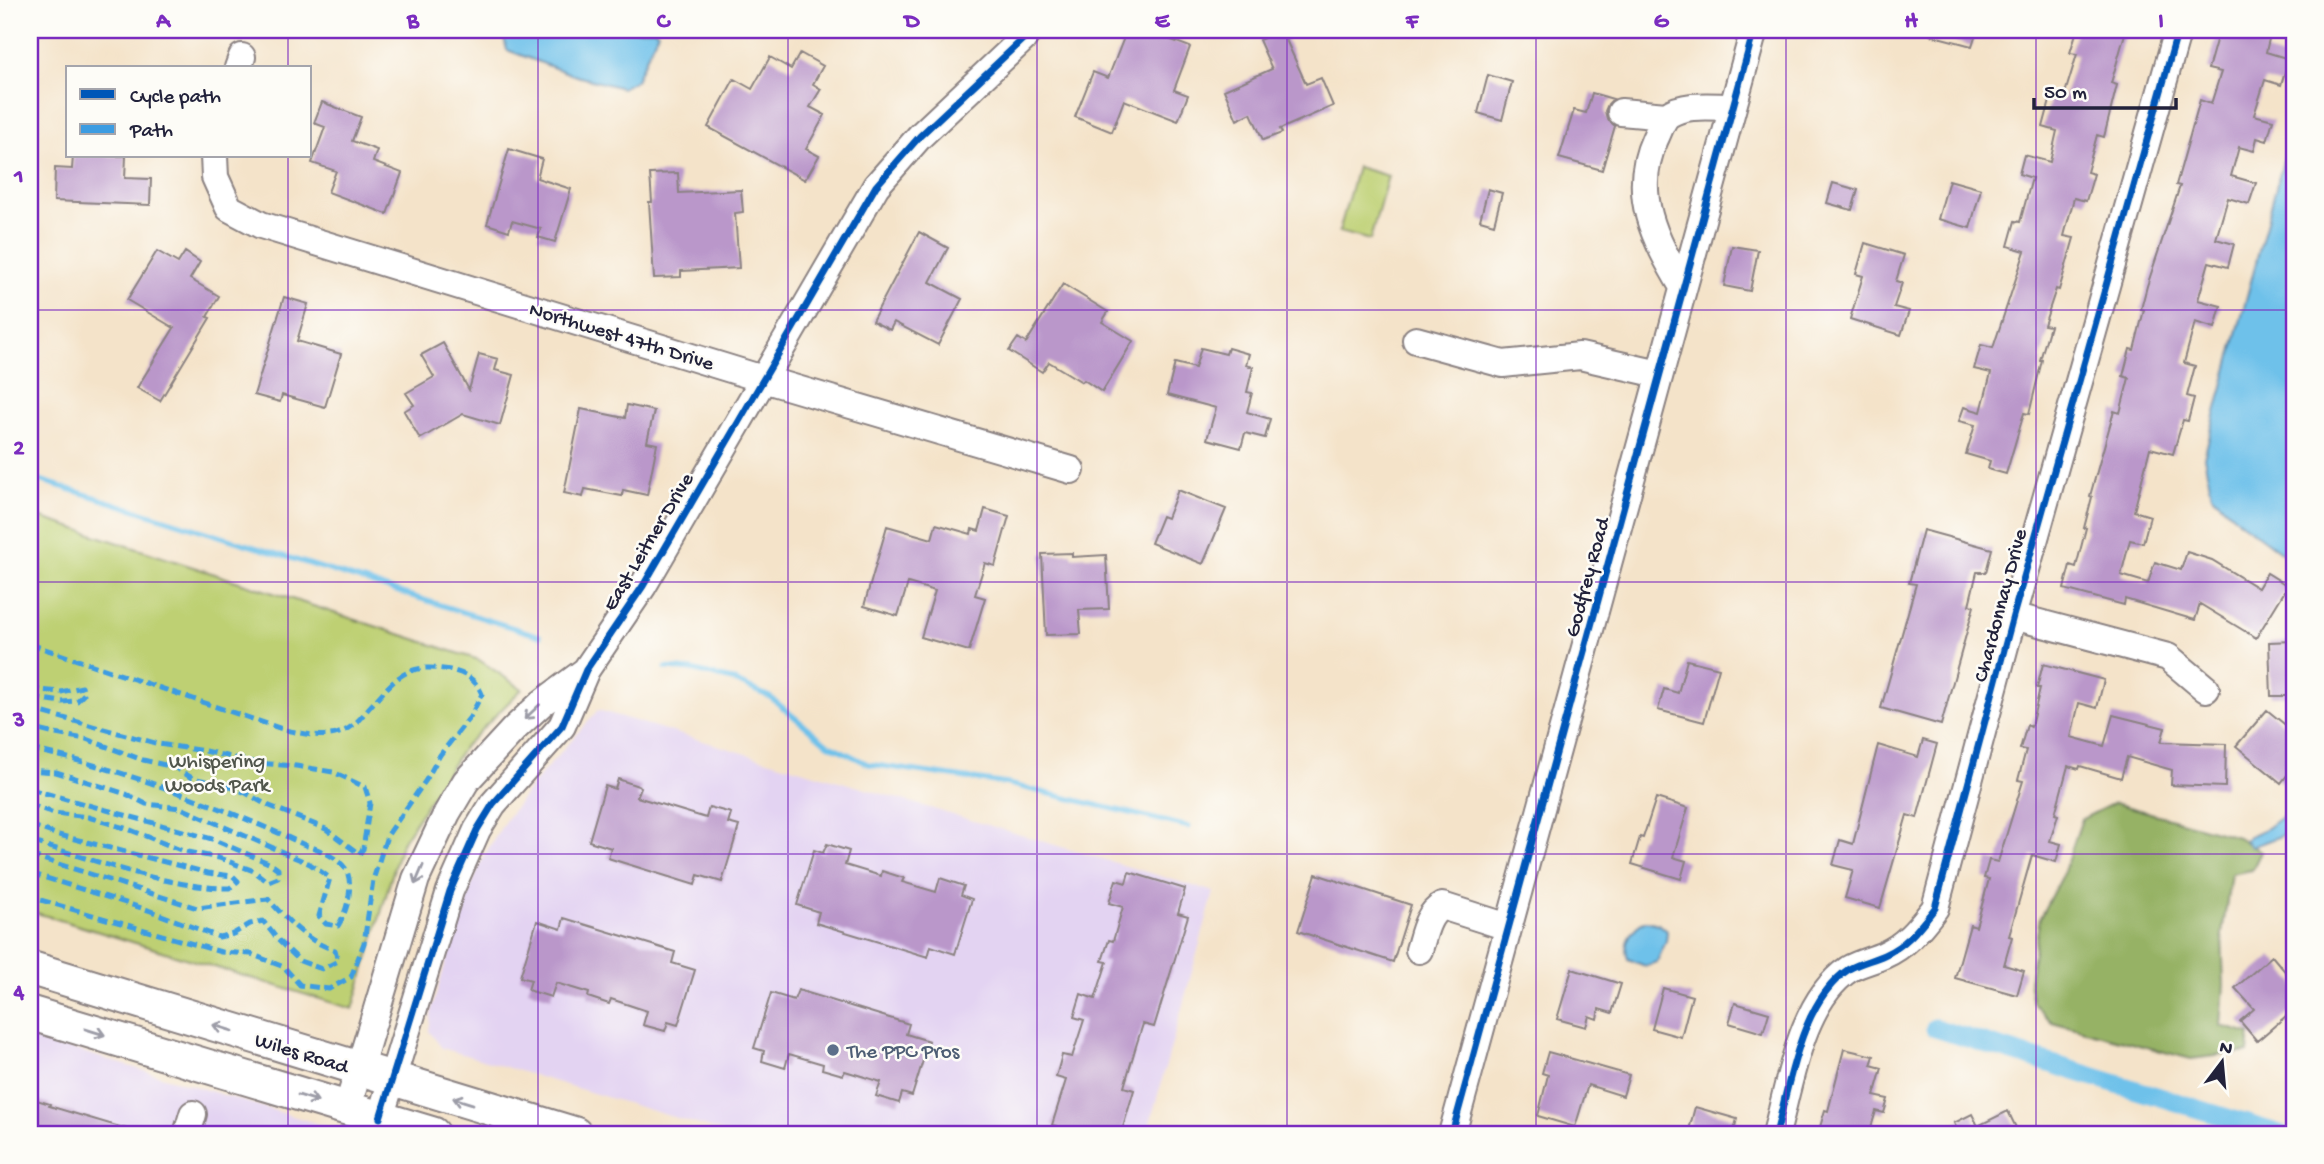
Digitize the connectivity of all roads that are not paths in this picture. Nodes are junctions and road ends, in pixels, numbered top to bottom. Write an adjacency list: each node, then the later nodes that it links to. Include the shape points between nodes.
1 (1029, 30): 11 (street, East Leitner Drive, via 920,136 876,186)
2 (1754, 30): 4 (street, Godfrey Road)
3 (2178, 30): 13 (street, Chardonnay Drive)
4 (1732, 107): 6 (street, via 1695,107); 8 (street, Godfrey Road)
5 (1622, 112): 6 (street)
6 (1666, 116): 8 (street, via 1650,149 1645,203 1665,256)
7 (214, 158): 11 (street, Northwest 47th Drive, via 215,177 229,208 261,225)
8 (1683, 287): 10 (street, Godfrey Road)
9 (1416, 340): 10 (street, via 1503,364 1580,356)
10 (1659, 374): 18 (street, Godfrey Road)
11 (762, 379): 12 (street, Northwest 47th Drive); 14 (street, East Leitner Drive, via 643,586)
12 (1071, 470)
13 (2014, 616): 15 (street, Chardonnay Drive, via 2168,657); 31 (street, Chardonnay Drive, via 1935,908 1911,939 1850,969 1826,989 1806,1024)
14 (586, 670): 16 (street, East Leitner Drive, one-way to 16, via 514,729 466,781); 17 (street, East Leitner Drive, via 562,726 492,804)
15 (2206, 689)
16 (447, 813): 17 (street); 20 (street, East Leitner Drive, one-way to 20, via 416,878)
17 (477, 830): 21 (street, East Leitner Drive, via 450,891)
18 (1508, 927): 19 (street, via 1442,906 1427,924); 30 (street, Godfrey Road)
19 (1419, 950)
20 (393, 956): 21 (street); 24 (street, East Leitner Drive)
21 (426, 965): 25 (street, East Leitner Drive)
22 (30, 968): 24 (main road, Wiles Road, one-way to 22)
23 (30, 1013): 26 (main road, Wiles Road, one-way to 26)
24 (358, 1069): 25 (main road, Wiles Road); 26 (street, East Leitner Drive)
25 (392, 1079): 27 (street, East Leitner Drive); 29 (main road, Wiles Road, one-way to 25)
26 (347, 1110): 27 (main road, Wiles Road)
27 (380, 1118): 28 (main road, Wiles Road)
28 (433, 1134)
29 (575, 1134)
30 (1452, 1134)
31 (1776, 1134)

